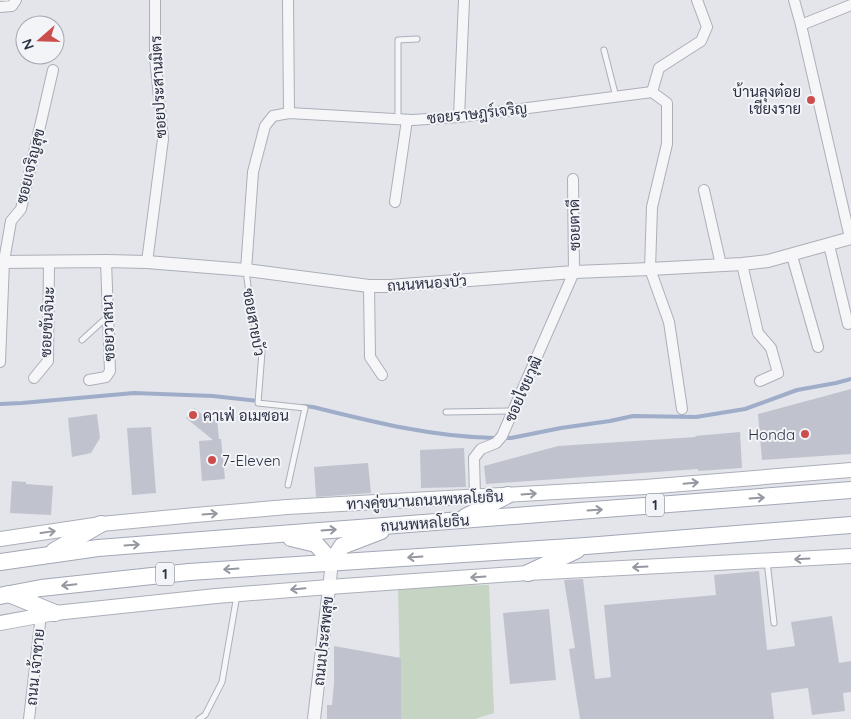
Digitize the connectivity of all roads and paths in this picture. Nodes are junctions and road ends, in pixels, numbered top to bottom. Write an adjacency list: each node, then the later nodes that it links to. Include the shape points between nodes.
1 (16, 0): 8 (street, via 12,6)
2 (155, 0): 27 (street, ซอยประสานมิตร, via 155,57 163,138)
3 (288, 0): 15 (street)
4 (464, 0): 16 (street)
5 (697, 0): 13 (street, via 707,28 701,41 659,68)
6 (794, 0): 9 (street)
7 (851, 5): 9 (street)
8 (0, 7)
9 (801, 25): 21 (street)
10 (417, 39): 17 (lane, via 398,40)
11 (604, 50): 14 (lane)
12 (53, 70): 24 (street, ซอยเจริญสุข, via 21,209 11,221)
13 (652, 92): 14 (street, ซอยราษฎร์เจริญ); 30 (street, via 667,103 667,144 652,207)
14 (616, 96): 16 (street, ซอยราษฎร์เจริญ)
15 (289, 113): 17 (street, ซอยราษฎร์เจริญ); 31 (street, ซอยราษฎร์เจริญ, via 274,116 265,126 253,172)
16 (459, 117): 17 (street, ซอยราษฎร์เจริญ)
17 (402, 119): 20 (street)
18 (573, 179): 32 (street, ซอยตาดี)
19 (704, 190): 29 (street)
20 (395, 202)
21 (851, 238): 22 (street, ถนนหนองบัว)
22 (829, 245): 23 (street, ถนนหนองบัว); 35 (street)
23 (792, 256): 28 (street, ถนนหนองบัว); 37 (street)
24 (2, 261): 26 (street, ถนนหนองบัว); 38 (street, ซอยเจริญสุข)
25 (106, 261): 26 (street, ถนนหนองบัว); 27 (street, ถนนหนองบัว); 34 (street, ซอยวาสนา)
26 (50, 262): 40 (street, ซอยขันจินะ, via 48,361)
27 (147, 262): 31 (street, ถนนหนองบัว)
28 (742, 264): 29 (street, ถนนหนองบัว); 42 (street, via 758,333 771,348 778,373)
29 (721, 265): 30 (street, ถนนหนองบัว)
30 (650, 269): 32 (street, ถนนหนองบัว); 43 (street, via 670,322)
31 (246, 270): 33 (street, ถนนหนองบัว); 47 (lane, ซอยสายบัว, via 252,315 262,352 258,403 305,408)
32 (574, 272): 33 (street, ถนนหนองบัว); 44 (street, ซอยไชยวุฒิ)
33 (368, 286): 39 (street, via 370,357)
34 (108, 316): 36 (lane); 41 (street, ซอยวาสนา, via 110,371 106,377)
35 (848, 324)
36 (82, 340)
37 (818, 347)
38 (0, 362)
39 (382, 375)
40 (34, 378)
41 (89, 380)
42 (760, 381)
43 (682, 409)
44 (514, 411): 45 (lane); 50 (street, ซอยไชยวุฒิ, via 502,436 496,443 481,448 474,458)
45 (446, 412)
46 (851, 470): 49 (main road, ทางคู่ขนานถนนพหลโยธิน / 1, one-way to 46)
47 (288, 485)
48 (851, 490): 51 (main road, ถนนพหลโยธิน / 1, one-way to 48)
49 (508, 495): 50 (main road, ทางคู่ขนานถนนพหลโยธิน / 1); 51 (main road)
50 (475, 497): 52 (main road, ทางคู่ขนานถนนพหลโยธิน / 1, one-way to 50, via 287,508)
51 (459, 520): 54 (main road, ถนนพหลโยธิน / 1)
52 (101, 524): 56 (main road, ทางคู่ขนานถนนพหลโยธิน / 1, one-way to 52); 58 (main road)
53 (851, 525): 57 (main road, 1)
54 (394, 526): 55 (main road, ถนนพหลโยธิน / 1, one-way to 54); 62 (main road, via 342,546)
55 (268, 534): 58 (main road, ถนนพหลโยธิน / 1, one-way to 55, via 98,548); 62 (main road, via 316,544)
56 (0, 539)
57 (586, 546): 62 (main road, 1, one-way to 62); 63 (main road)
58 (46, 556): 61 (main road, ถนนพหลโยธิน / 1)
59 (851, 556): 60 (main road, 1, one-way to 60)
60 (766, 561): 63 (main road, 1, one-way to 63); 69 (lane)
61 (0, 562)
62 (332, 562): 64 (street, ถนนประสพสุข); 66 (main road, 1, one-way to 66, via 190,572 40,588)
63 (528, 574): 64 (main road, 1, one-way to 64)
64 (329, 587): 65 (main road, 1, one-way to 65); 72 (street, ถนนประสพสุข)
65 (237, 594): 67 (main road, 1); 71 (lane, via 222,682 205,715)
66 (5, 595): 67 (main road)
67 (48, 614): 68 (main road, 1); 70 (street, ถนน เจ้าชาย)
68 (0, 623)
69 (774, 623)
70 (29, 719)
71 (199, 719)
72 (314, 719)

